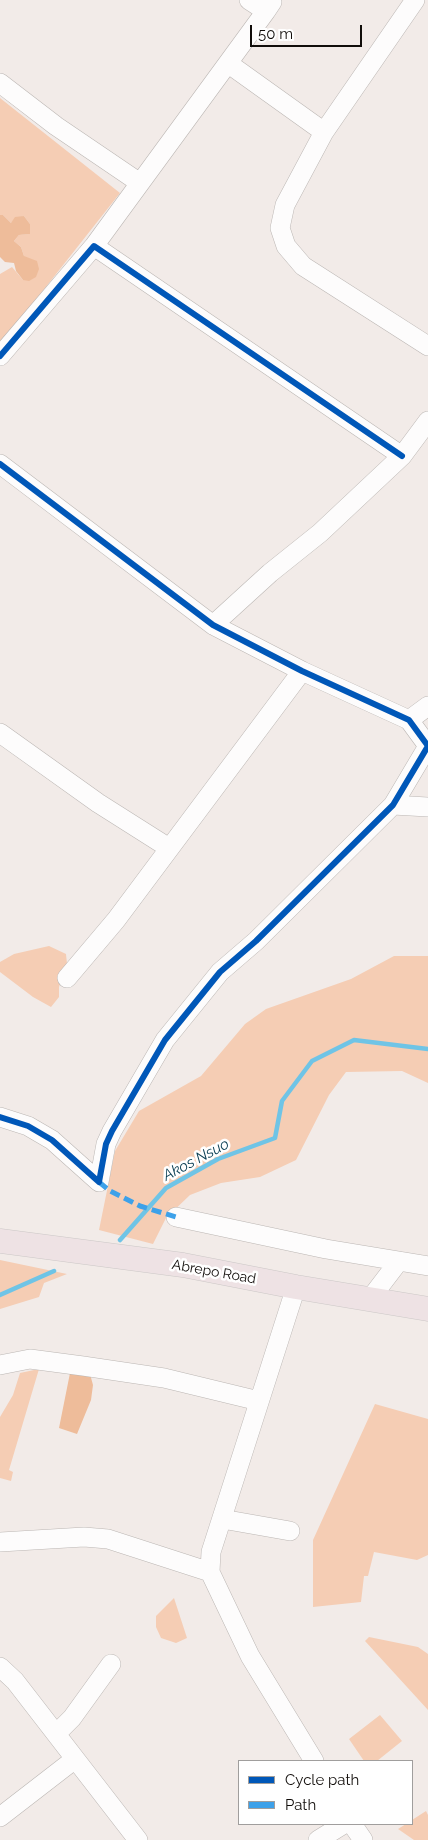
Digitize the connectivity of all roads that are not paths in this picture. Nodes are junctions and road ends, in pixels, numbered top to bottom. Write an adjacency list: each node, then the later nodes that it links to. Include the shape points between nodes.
1 (249, 0): 3 (street)
2 (415, 0): 6 (street)
3 (270, 5): 4 (street)
4 (229, 64): 6 (street); 7 (street)
5 (0, 82): 7 (street, via 56,126)
6 (324, 132): 9 (street, via 285,205 280,228 286,246 303,266)
7 (140, 183): 8 (street)
8 (94, 246): 10 (street); 12 (street)
9 (428, 346)
10 (0, 356)
11 (428, 421): 12 (street)
12 (402, 456): 14 (street, via 320,533)
13 (0, 464): 14 (street)
14 (213, 625): 15 (street)
15 (302, 671): 17 (street); 22 (street)
16 (428, 706): 17 (street)
17 (409, 720): 19 (street)
18 (0, 733): 22 (street, via 98,803)
19 (428, 746): 20 (street)
20 (393, 805): 21 (street); 24 (street, via 256,942 220,972 165,1040 106,1144 99,1182 52,1140 28,1126)
21 (428, 807)
22 (169, 848): 23 (street, via 116,920)
23 (67, 978)
24 (0, 1116)
25 (176, 1217): 27 (street)
26 (0, 1241): 29 (main road, Abrepo Road, via 183,1265)
27 (400, 1261): 28 (street); 30 (street)
28 (428, 1266)
29 (296, 1287): 30 (main road, Abrepo Road); 33 (street)
30 (370, 1299): 31 (main road, Abrepo Road)
31 (428, 1309)
32 (0, 1366): 33 (street, via 30,1359 164,1378)
33 (259, 1400): 34 (street)
34 (222, 1519): 35 (street); 37 (street, via 211,1552)
35 (290, 1531)
36 (0, 1542): 37 (street, via 84,1537 108,1539)
37 (210, 1572): 42 (street, via 250,1656)
38 (111, 1664): 40 (street, via 72,1718)
39 (0, 1666): 40 (street)
40 (56, 1734): 41 (street)
41 (75, 1759): 43 (street); 46 (street)
42 (313, 1760)
43 (0, 1817)
44 (342, 1825): 47 (street)
45 (353, 1825): 48 (street)
46 (138, 1840)
47 (318, 1840)
48 (363, 1840)

